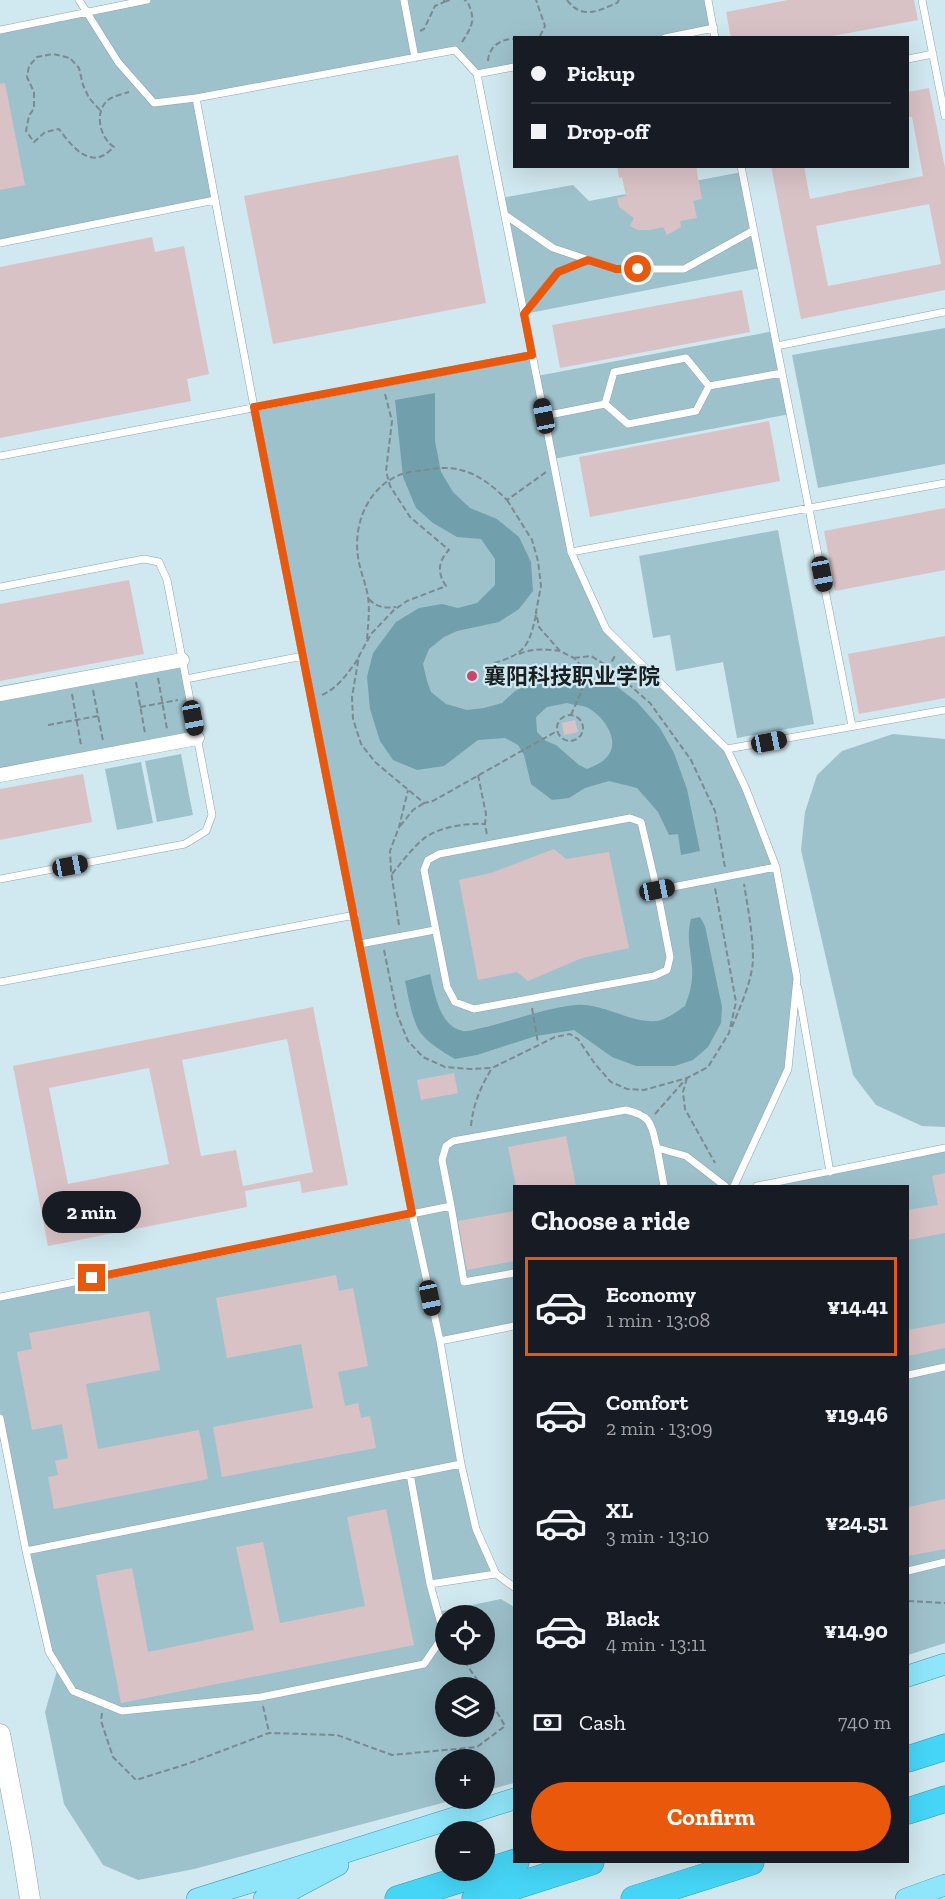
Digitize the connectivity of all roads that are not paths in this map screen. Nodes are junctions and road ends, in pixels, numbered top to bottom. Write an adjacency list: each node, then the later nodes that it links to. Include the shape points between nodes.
1 (79, 0): 6 (lane)
2 (147, 0): 6 (lane)
3 (404, 0): 12 (lane)
4 (708, 0): 7 (lane)
5 (922, 0): 11 (lane)
6 (86, 12): 8 (lane); 16 (lane, via 118,62 154,103)
7 (714, 28): 9 (lane); 10 (lane)
8 (0, 30)
9 (675, 36)
10 (716, 36)
11 (933, 54): 13 (lane); 17 (lane)
12 (415, 58): 15 (lane, via 455,50); 16 (lane)
13 (909, 59)
14 (513, 67): 15 (lane)
15 (477, 74): 20 (lane)
16 (196, 98): 19 (lane)
17 (945, 116)
18 (741, 168): 21 (lane)
19 (215, 200): 22 (lane); 31 (lane)
20 (505, 215): 23 (lane, via 553,248); 25 (lane)
21 (754, 230): 23 (lane, via 684,269 616,269); 26 (lane)
22 (0, 243)
23 (588, 260): 25 (lane, via 558,272)
24 (945, 312): 26 (lane)
25 (524, 314): 27 (lane)
26 (777, 346): 28 (lane)
27 (532, 355): 31 (lane); 32 (lane)
28 (782, 373): 29 (lane); 35 (lane)
29 (709, 386): 30 (lane, via 696,411 628,424); 30 (lane, via 686,358 614,372)
30 (605, 404): 32 (lane)
31 (254, 407): 33 (lane); 38 (lane)
32 (544, 416): 36 (lane)
33 (0, 456)
34 (945, 483): 35 (lane)
35 (809, 508): 36 (lane); 43 (lane)
36 (571, 552): 45 (lane, via 606,629)
37 (0, 587): 39 (lane, via 144,559 159,562 167,580)
38 (303, 656): 40 (lane); 50 (lane)
39 (182, 660): 40 (lane); 41 (street)
40 (186, 679): 44 (lane)
41 (0, 694)
42 (945, 710): 43 (lane)
43 (852, 726): 45 (lane)
44 (197, 738): 46 (street); 48 (lane, via 212,815 206,831 185,844)
45 (727, 749): 47 (lane)
46 (0, 775)
47 (776, 867): 49 (lane); 53 (lane)
48 (0, 879)
49 (657, 890): 51 (lane, via 641,822 630,818 439,854 428,860 424,870); 51 (lane, via 670,957 667,970 654,976 474,1009 455,1002 447,987)
50 (355, 915): 52 (lane); 54 (lane)
51 (435, 930): 52 (lane)
52 (360, 944): 63 (lane)
53 (796, 978): 57 (lane); 60 (lane, via 788,1069)
54 (0, 982)
55 (657, 1148): 58 (lane); 59 (lane, via 686,1156); 62 (lane, via 651,1125 642,1114 626,1110 453,1141 446,1146 442,1160)
56 (945, 1148): 57 (lane)
57 (830, 1172): 61 (lane)
58 (664, 1185)
59 (724, 1185)
60 (734, 1185)
61 (762, 1185)
62 (451, 1206): 63 (lane); 64 (lane, via 465,1282)
63 (412, 1213): 65 (lane); 67 (lane)
64 (513, 1273)
65 (0, 1296)
66 (513, 1326): 67 (lane)
67 (440, 1341): 71 (lane)
68 (945, 1367): 69 (lane)
69 (909, 1375)
70 (0, 1418): 73 (lane)
71 (462, 1464): 72 (lane); 76 (lane, via 476,1529)
72 (410, 1474): 73 (lane); 77 (lane)
73 (26, 1551): 77 (lane, via 49,1652 73,1691 122,1711 261,1697 424,1664 444,1635)
74 (945, 1562): 75 (lane)
75 (909, 1571)
76 (496, 1574): 77 (lane); 78 (lane)
77 (430, 1584)
78 (513, 1586)
79 (945, 1664): 80 (main road)
80 (909, 1676)
81 (0, 1734): 93 (main road)
82 (945, 1745): 83 (highway); 84 (highway)
83 (909, 1754)
84 (909, 1759)
85 (513, 1799): 88 (main road)
86 (945, 1799): 87 (highway)
87 (909, 1810)
88 (384, 1840): 94 (main road); 95 (main road, via 291,1890)
89 (513, 1863): 96 (highway)
90 (588, 1863): 97 (highway)
91 (748, 1863): 98 (highway)
92 (945, 1885): 99 (main road)
93 (30, 1899)
94 (197, 1899)
95 (264, 1899)
96 (398, 1899)
97 (475, 1899)
98 (634, 1899)
99 (906, 1899)

